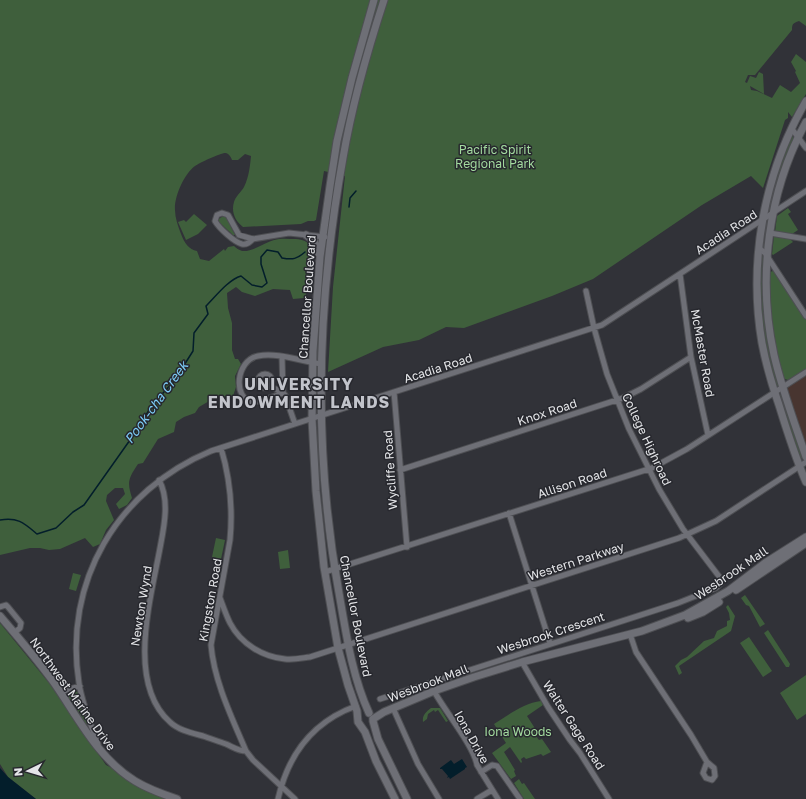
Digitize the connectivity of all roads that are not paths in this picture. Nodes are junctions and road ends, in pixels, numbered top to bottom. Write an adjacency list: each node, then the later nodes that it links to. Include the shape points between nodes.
1 (374, 0): 14 (main road, Chancellor Boulevard, via 343,115)
2 (384, 0): 15 (main road, Chancellor Boulevard, via 359,82)
3 (806, 101): 5 (main road)
4 (806, 122): 6 (main road)
5 (792, 129): 6 (street); 10 (main road, via 773,177)
6 (798, 137): 7 (street); 9 (main road, via 783,173)
7 (806, 148)
8 (806, 191): 9 (street, Acadia Road)
9 (774, 212): 10 (street, Acadia Road); 11 (main road)
10 (763, 219): 19 (main road); 22 (street, Acadia Road)
11 (770, 234): 17 (street); 21 (main road)
12 (239, 235): 16 (street); 18 (street); 18 (street, via 228,215 217,215 218,226)
13 (306, 235): 14 (street); 16 (street, via 289,233); 20 (main road, via 314,241)
14 (322, 237): 15 (street); 20 (main road, Chancellor Boulevard)
15 (330, 237): 29 (main road, Chancellor Boulevard)
16 (253, 239): 18 (street, via 248,244)
17 (806, 239)
18 (235, 240)
19 (759, 248): 21 (street); 35 (main road, via 759,319)
20 (320, 256): 28 (main road, Chancellor Boulevard)
21 (768, 256): 24 (street); 33 (main road, via 769,322 774,355)
22 (680, 274): 25 (street, Acadia Road); 27 (street, McMaster Road)
23 (586, 292): 25 (street, College Highroad)
24 (806, 316)
25 (594, 328): 34 (street, Acadia Road); 37 (street, College Highroad)
26 (282, 357): 28 (street, via 288,356); 36 (street); 36 (street, via 257,356 242,368 239,378 240,389 251,402)
27 (691, 357): 37 (street, Knox Road, via 641,389); 41 (street, McMaster Road)
28 (313, 363): 29 (street); 31 (main road, Chancellor Boulevard)
29 (322, 364): 38 (main road, Chancellor Boulevard)
30 (806, 372): 33 (street, Allison Road)
31 (312, 378): 38 (main road, via 317,410); 39 (main road, Chancellor Boulevard)
32 (270, 386): 36 (street)
33 (783, 387): 35 (street, Allison Road); 43 (main road)
34 (394, 392): 38 (street, Acadia Road); 47 (street, Wycliffe Road)
35 (774, 392): 41 (street, Allison Road); 45 (main road)
36 (283, 393): 40 (street)
37 (617, 400): 46 (street, College Highroad); 47 (street, Knox Road)
38 (322, 415): 39 (street, Acadia Road); 55 (main road, Chancellor Boulevard)
39 (312, 419): 40 (street, Acadia Road); 56 (main road, Chancellor Boulevard, via 316,491)
40 (295, 424): 42 (street, Acadia Road)
41 (708, 435): 46 (street, Allison Road, via 675,456)
42 (222, 448): 48 (street, Acadia Road, via 192,460); 59 (street, Kingston Road, via 230,485 232,523)
43 (806, 457)
44 (806, 462): 45 (street, Western Parkway)
45 (799, 466): 49 (main road); 51 (street, Western Parkway, via 716,520)
46 (648, 469): 50 (street, Allison Road); 51 (street, College Highroad)
47 (400, 470): 54 (street, Wycliffe Road)
48 (159, 480): 68 (street, Acadia Road, via 123,515 108,536 90,573 81,602 76,634); 80 (street, Newton Wynd, via 165,506 164,529 146,624 144,649 150,687 157,706 172,724 240,751)
49 (806, 482)
50 (509, 513): 54 (street, Allison Road); 58 (street)
51 (687, 535): 57 (street, College Highroad); 58 (street, Western Parkway)
52 (806, 537): 63 (main road, Wesbrook Mall, via 702,606)
53 (806, 543): 63 (main road, Wesbrook Mall, via 703,612 678,623)
54 (407, 547): 55 (street, Allison Road)
55 (334, 570): 56 (street, Allison Road); 65 (main road, Chancellor Boulevard)
56 (325, 572): 66 (main road, Chancellor Boulevard)
57 (721, 579): 64 (street, Wesbrook Crescent, via 719,586 678,603)
58 (532, 586): 64 (street); 65 (street, Western Parkway)
59 (220, 598): 66 (street, Western Parkway, via 238,635 265,655 294,660); 80 (street, Kingston Road, via 212,636 212,660)
60 (0, 607): 62 (street, via 6,605 21,623 20,628)
61 (0, 616): 62 (main road, Northwest Marine Drive)
62 (14, 633): 70 (main road, Northwest Marine Drive)
63 (630, 636): 67 (main road, Wesbrook Mall); 81 (street, via 636,652)
64 (550, 643): 71 (street, Wesbrook Crescent)
65 (348, 645): 66 (street, Western Parkway); 75 (main road, Chancellor Boulevard, via 357,681)
66 (338, 648): 72 (main road, Chancellor Boulevard)
67 (522, 662): 69 (main road, Wesbrook Mall); 94 (street, Walter Gage Road)
68 (80, 686): 70 (street); 76 (street, Acadia Road)
69 (434, 691): 73 (main road, Wesbrook Mall); 82 (street, Iona Drive, via 476,759)
70 (60, 692): 78 (main road, Northwest Marine Drive)
71 (380, 699)
72 (356, 706): 74 (main road, Chancellor Boulevard); 83 (street, via 332,717 309,736 292,759)
73 (393, 708): 75 (main road, Wesbrook Mall); 90 (street, via 418,764)
74 (358, 717): 75 (main road, via 364,712); 77 (main road)
75 (371, 717): 77 (main road, via 368,726); 89 (main road, Chancellor Boulevard, via 378,740)
76 (90, 722): 78 (street, via 90,726); 79 (street, Acadia Road)
77 (361, 726): 88 (main road, via 376,762)
78 (85, 729): 79 (main road, Northwest Marine Drive)
79 (100, 751): 85 (main road, Northwest Marine Drive, via 135,781)
80 (246, 751): 83 (street, Newton Wynd)
81 (707, 762)
82 (481, 772): 84 (street, Iona Drive); 93 (street, Iona Drive, via 492,766 499,767)
83 (281, 785): 86 (street); 87 (street, Newton Wynd)
84 (492, 790): 91 (street); 92 (street, Iona Drive)
85 (176, 799)
86 (278, 799)
87 (295, 799)
88 (396, 799)
89 (407, 799)
90 (439, 799)
91 (477, 799)
92 (498, 799)
93 (520, 799)
94 (608, 799)

